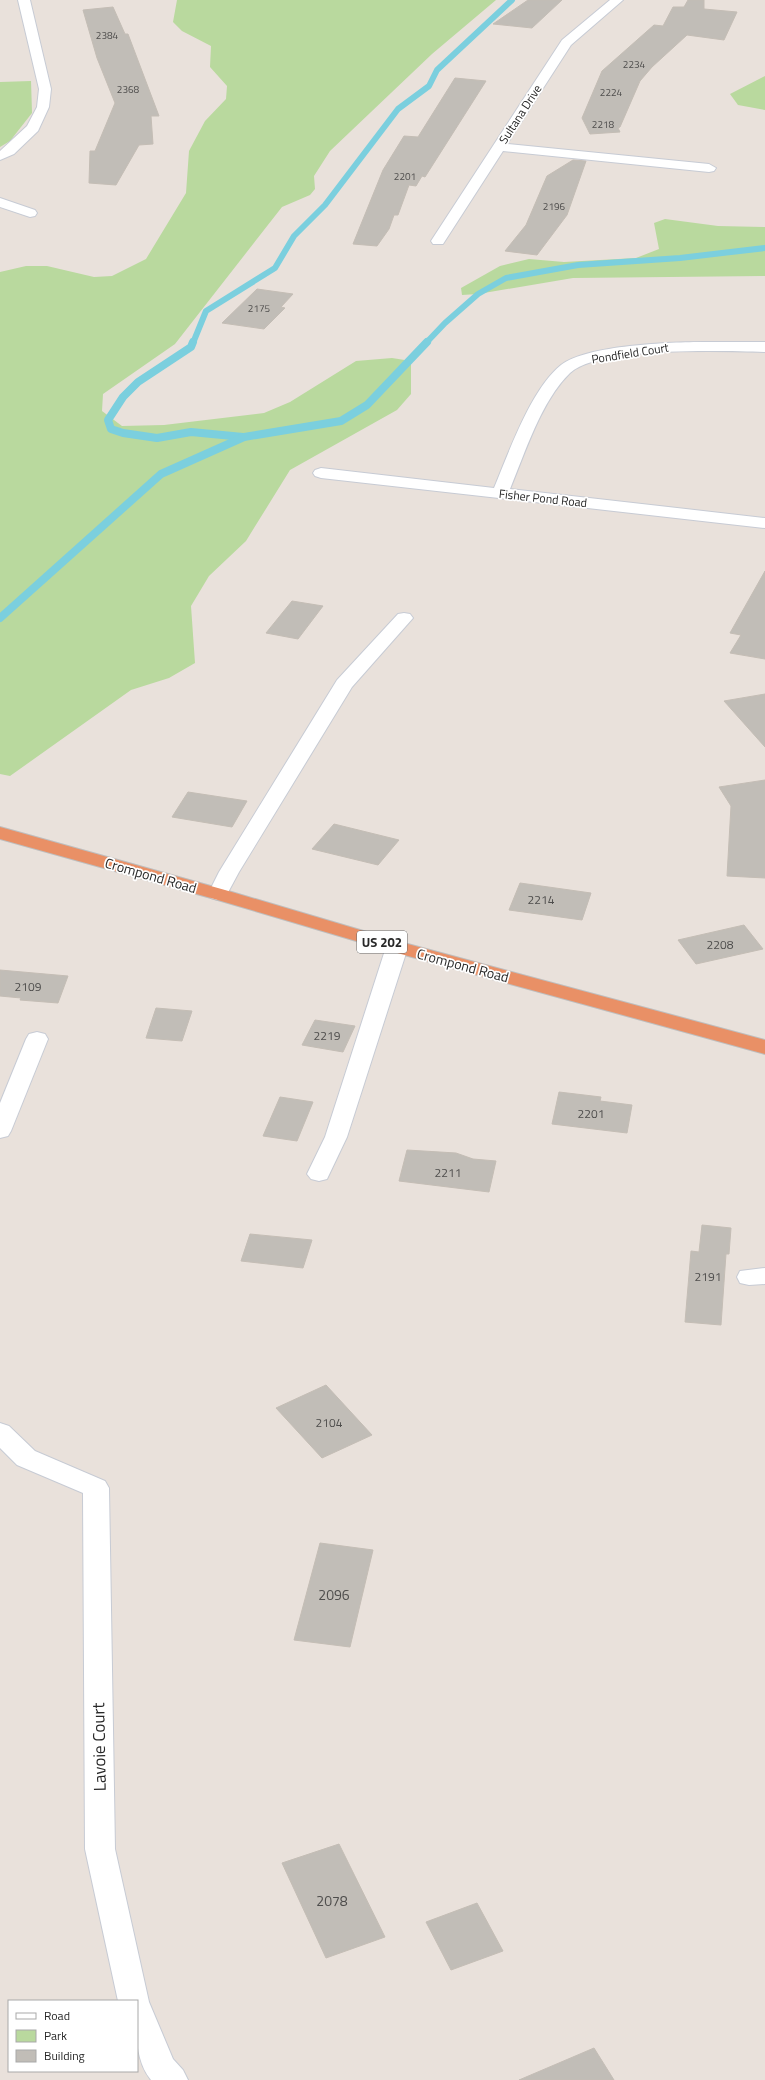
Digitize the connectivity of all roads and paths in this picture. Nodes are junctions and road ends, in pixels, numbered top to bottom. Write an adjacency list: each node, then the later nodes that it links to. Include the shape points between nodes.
1 (24, 0): 4 (street, via 45,89 43,108 33,128 9,151)
2 (617, 0): 3 (street, Sultana Drive, via 566,43)
3 (500, 146): 5 (street); 8 (street, Sultana Drive)
4 (0, 156)
5 (709, 168)
6 (0, 202): 7 (street)
7 (30, 213)
8 (438, 241)
9 (765, 347): 11 (street, Pondfield Court, via 678,345 624,351 587,359 566,369 545,395)
10 (321, 473): 11 (street, Fisher Pond Road)
11 (500, 493): 12 (street, Fisher Pond Road)
12 (765, 522)
13 (404, 618): 15 (street, via 344,684)
14 (0, 833): 15 (highway, Crompond Road / US 202)
15 (218, 894): 16 (highway, Crompond Road / US 202)
16 (397, 947): 18 (highway, Crompond Road / US 202); 20 (street, via 336,1137)
17 (37, 1039): 19 (street)
18 (765, 1047)
19 (0, 1130)
20 (319, 1174)
21 (0, 1432): 22 (street, Lavoie Court, via 26,1458 96,1488 100,1849)
22 (134, 2000)
23 (138, 2012): 24 (street, via 161,2068)
24 (172, 2080)

